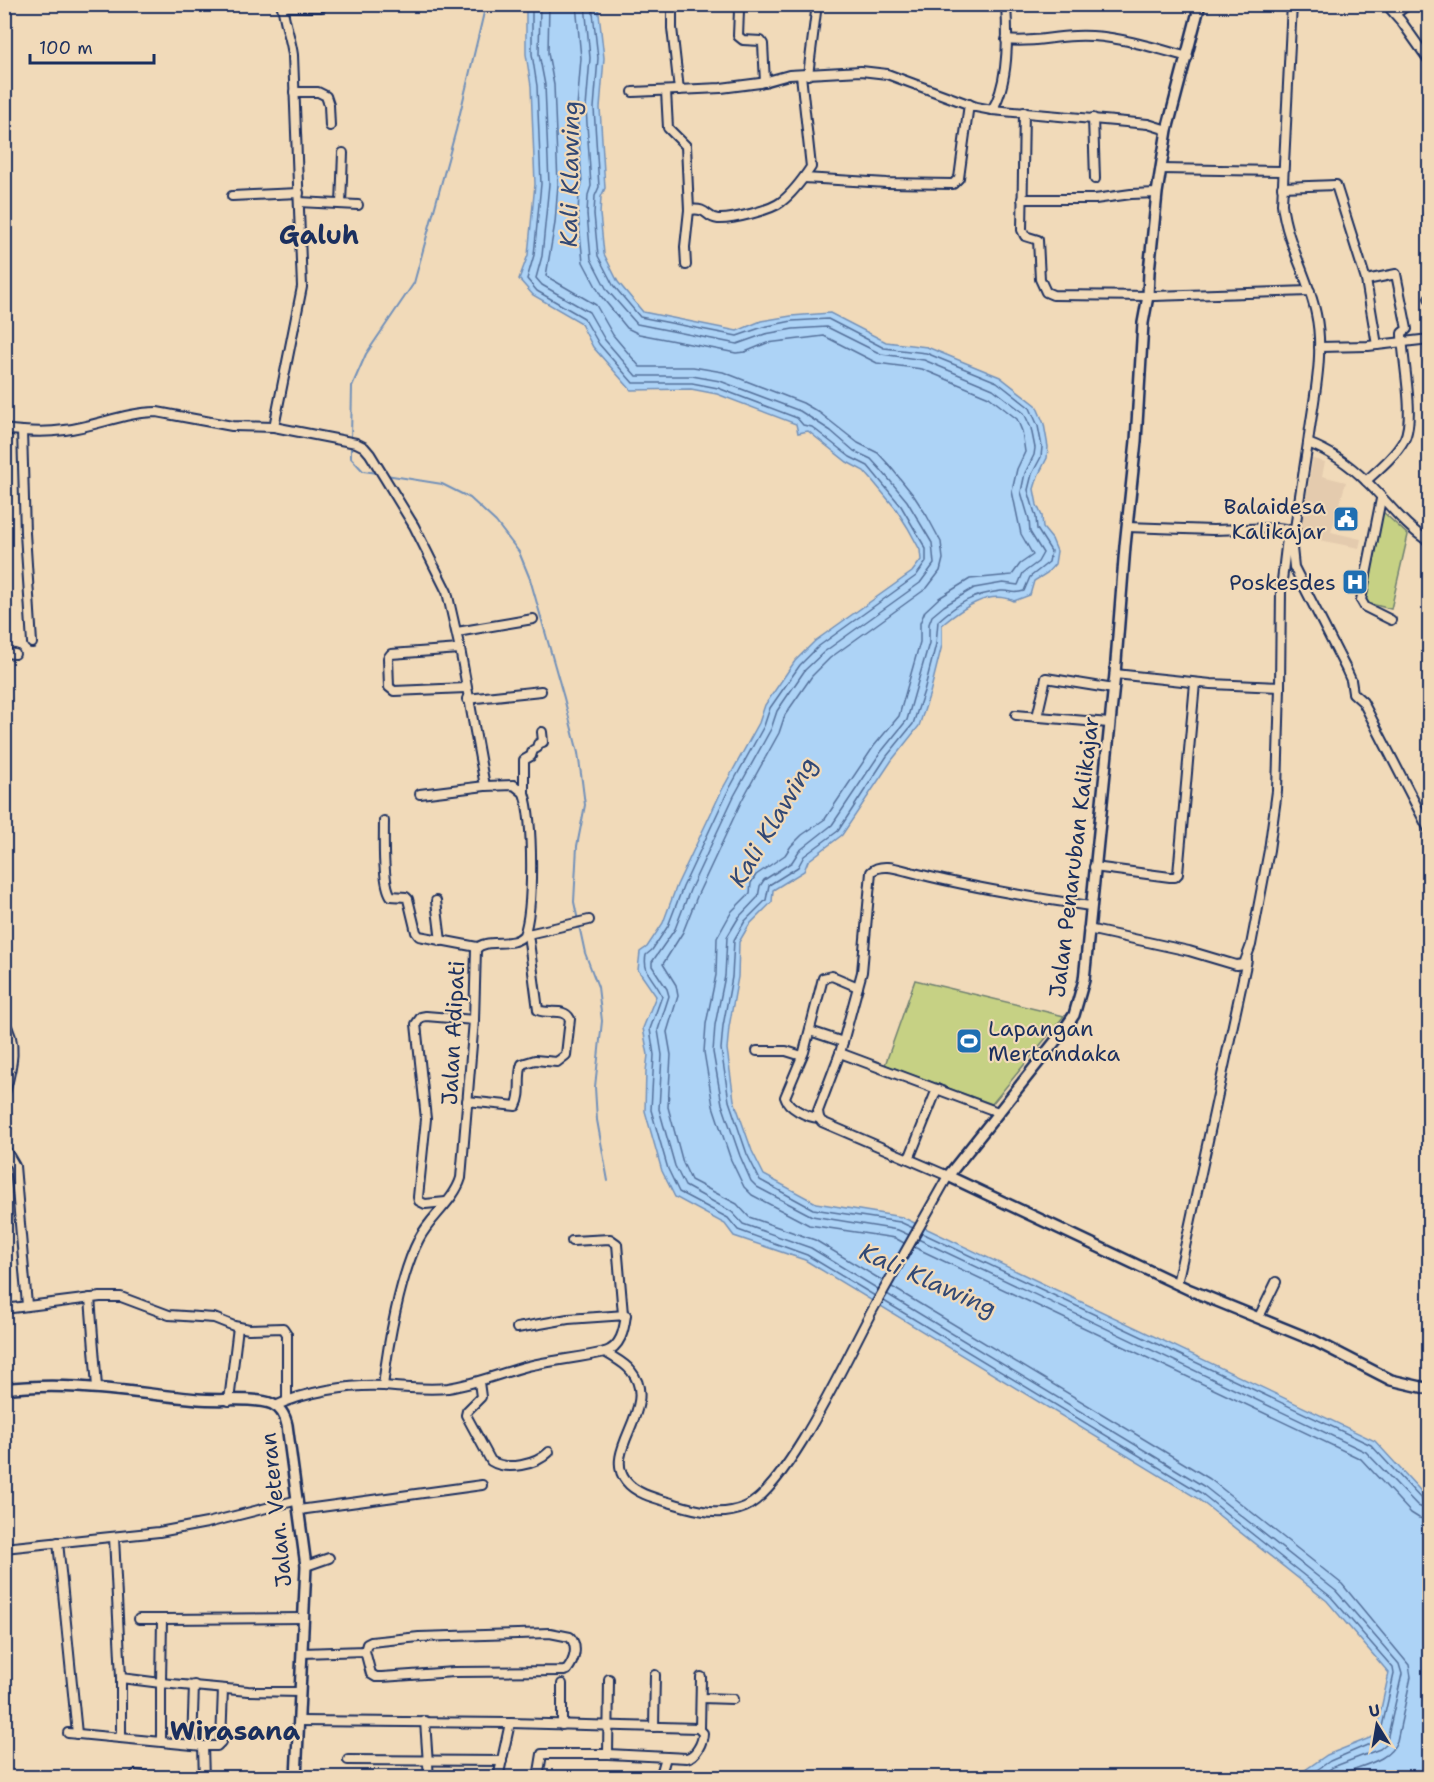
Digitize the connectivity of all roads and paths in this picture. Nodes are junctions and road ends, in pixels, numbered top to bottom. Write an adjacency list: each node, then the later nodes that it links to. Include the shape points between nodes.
1 (672, 4): 17 (street)
2 (817, 4): 15 (street)
3 (1006, 4): 12 (street)
4 (1200, 4): 13 (street, Jalan Penaruban Kalikajar)
5 (1292, 4): 29 (street)
6 (1386, 4): 11 (street)
7 (1408, 4): 11 (street)
8 (282, 6): 9 (street); 19 (street, via 292,43)
9 (321, 7)
10 (739, 10): 16 (street, via 738,36 763,44)
11 (1395, 15): 14 (street)
12 (1006, 40): 13 (street, via 1079,36 1142,43); 22 (street, via 1001,90)
13 (1188, 57): 26 (street, Jalan Penaruban Kalikajar)
14 (1430, 62)
15 (805, 75): 16 (street); 21 (street, via 861,71 887,74); 30 (street, via 811,167)
16 (765, 82): 17 (street)
17 (679, 90): 18 (street)
18 (666, 91): 20 (street); 39 (street, via 668,129 686,146)
19 (294, 92): 25 (street, via 326,96); 35 (street)
20 (633, 93)
21 (969, 104): 22 (street); 30 (street, via 958,178 953,184)
22 (992, 110): 23 (street)
23 (1024, 112): 24 (street); 36 (street)
24 (1093, 118): 26 (street); 31 (street)
25 (330, 126)
26 (1167, 130): 28 (street, Jalan Penaruban Kalikajar)
27 (343, 153): 37 (street)
28 (1161, 169): 29 (street); 33 (street, Jalan Penaruban Kalikajar)
29 (1282, 171): 32 (street)
30 (804, 177): 39 (street, via 780,204 740,217 717,219 703,210)
31 (1095, 179)
32 (1281, 187): 41 (street, via 1336,185); 42 (street, via 1288,236)
33 (1157, 193): 36 (street, via 1095,199); 43 (street, Jalan Penaruban Kalikajar)
34 (232, 196): 35 (street)
35 (299, 197): 37 (street); 48 (street, via 301,296)
36 (1022, 199): 43 (street, via 1022,234 1038,240 1040,279 1046,292)
37 (340, 204): 38 (street)
38 (358, 205)
39 (689, 210): 40 (street)
40 (686, 265)
41 (1366, 280): 45 (street, via 1396,274 1407,329 1402,333); 46 (street)
42 (1308, 291): 43 (street); 47 (street, via 1316,313)
43 (1148, 296): 54 (street, Jalan Penaruban Kalikajar)
44 (1430, 339): 45 (street)
45 (1402, 342): 46 (street); 52 (street, via 1408,428 1400,445)
46 (1377, 345): 47 (street)
47 (1319, 347): 51 (street)
48 (274, 427): 50 (street, via 232,426 145,412 66,430); 59 (street, via 364,447 430,556 447,592)
49 (4, 429): 50 (street)
50 (22, 431): 60 (street)
51 (1308, 443): 52 (street, via 1337,458); 55 (street)
52 (1366, 481): 53 (street)
53 (1381, 499): 56 (street); 58 (street, via 1361,602)
54 (1127, 527): 55 (street); 64 (street, Jalan Penaruban Kalikajar)
55 (1292, 530): 66 (street, via 1281,589); 79 (street, via 1296,573 1346,669 1353,693 1363,702)
56 (1430, 542)
57 (533, 619): 59 (street)
58 (1391, 620)
59 (456, 632): 61 (street)
60 (32, 643)
61 (460, 649): 67 (street); 67 (street, via 391,654 389,687 394,691)
62 (4, 653): 63 (street)
63 (15, 654)
64 (1115, 674): 65 (street); 68 (street, Jalan Penaruban Kalikajar)
65 (1195, 683): 66 (street); 80 (street, via 1178,874 1170,878)
66 (1280, 687): 88 (street, via 1274,814)
67 (466, 688): 70 (street)
68 (1114, 689): 72 (street, via 1046,678); 73 (street, Jalan Penaruban Kalikajar)
69 (541, 691): 70 (street)
70 (467, 699): 75 (street)
71 (1016, 715): 72 (street)
72 (1037, 717): 73 (street)
73 (1109, 723): 80 (street, Jalan Penaruban Kalikajar)
74 (542, 732): 76 (street, via 543,742 524,760)
75 (485, 786): 76 (street, via 514,785); 77 (street)
76 (524, 793): 85 (street, via 531,856)
77 (420, 794)
78 (384, 821): 86 (street, via 389,895 408,899 419,936)
79 (1430, 832)
80 (1094, 867): 82 (street, Jalan Penaruban Kalikajar)
81 (436, 901): 86 (street)
82 (1090, 906): 84 (street, Jalan Penaruban Kalikajar); 89 (street, via 966,886 896,868 874,868)
83 (589, 920): 85 (street, Jalan Adipati)
84 (1088, 929): 88 (street, via 1236,965); 100 (street, Jalan Penaruban Kalikajar, via 1084,980 1074,1015)
85 (527, 932): 87 (street, Jalan Adipati, via 516,941); 99 (street, via 538,1010 563,1012 570,1019 566,1055 557,1062 535,1060 522,1064 516,1106)
86 (441, 941): 87 (street)
87 (477, 947): 90 (street, Jalan Adipati)
88 (1247, 960): 110 (street)
89 (858, 987): 92 (street, via 832,976 823,978); 93 (street)
90 (474, 1020): 99 (street, Jalan Adipati); 107 (street, via 426,1016 416,1024 426,1119 418,1197 425,1204)
91 (4, 1022): 98 (street, via 14,1046)
92 (810, 1031): 93 (street); 96 (street)
93 (843, 1042): 95 (street)
94 (757, 1051): 96 (street)
95 (840, 1053): 97 (street); 101 (street, via 818,1111)
96 (802, 1056): 101 (street, via 785,1100 807,1116)
97 (937, 1089): 100 (street); 103 (street)
98 (4, 1097)
99 (467, 1101): 107 (street, Jalan Adipati, via 461,1178)
100 (998, 1112): 106 (street, Jalan Penaruban Kalikajar)
101 (819, 1119): 103 (street)
102 (4, 1147): 104 (street, via 13,1160)
103 (909, 1159): 106 (street)
104 (15, 1172): 105 (street); 112 (street)
105 (4, 1173)
106 (948, 1176): 110 (street); 118 (street, via 788,1463 760,1498 746,1507 718,1513 698,1511 643,1493 623,1478 621,1453 640,1402 640,1386 630,1369)
107 (446, 1202): 120 (street, Jalan Adipati, via 423,1231 412,1254)
108 (572, 1240): 114 (street, via 610,1239 617,1244)
109 (1276, 1282): 115 (street)
110 (1177, 1284): 115 (street)
111 (90, 1298): 112 (street); 116 (street, via 121,1297 169,1315 214,1318); 121 (street)
112 (27, 1305): 113 (street)
113 (4, 1309)
114 (622, 1314): 117 (street); 118 (street, via 626,1316 619,1343)
115 (1259, 1317): 123 (street, via 1391,1380)
116 (238, 1327): 124 (street, via 280,1327 287,1331); 125 (street)
117 (517, 1328)
118 (605, 1352): 119 (street, via 529,1366)
119 (479, 1382): 120 (street, via 425,1389); 127 (street, via 481,1397 466,1415 491,1461 505,1466 520,1465 541,1459)
120 (383, 1386): 124 (street)
121 (97, 1387): 122 (street, Jalan. Veteran); 125 (street, Jalan. Veteran)
122 (4, 1389)
123 (1430, 1389)
124 (287, 1400): 126 (street)
125 (230, 1401): 126 (street, Jalan. Veteran, via 259,1401)
126 (275, 1406): 129 (street, Jalan. Veteran, via 287,1425)
127 (549, 1452)
128 (482, 1485): 130 (street)
129 (298, 1500): 130 (street, Jalan. Veteran); 131 (street, via 207,1523)
130 (299, 1510): 135 (street, Jalan. Veteran)
131 (114, 1537): 132 (street); 143 (street)
132 (58, 1542): 133 (street); 160 (street)
133 (4, 1548)
134 (328, 1558): 135 (street)
135 (306, 1566): 136 (street, Jalan. Veteran)
136 (304, 1618): 138 (street); 140 (street, Jalan. Veteran)
137 (139, 1619): 138 (street)
138 (162, 1619): 145 (street)
139 (365, 1651): 139 (street, via 369,1642 383,1640 550,1633 570,1637 575,1650 572,1663 564,1671 382,1677 370,1674); 140 (street)
140 (302, 1653): 149 (street, Jalan. Veteran)
141 (655, 1676): 157 (street)
142 (701, 1677): 150 (street)
143 (121, 1678): 145 (street); 161 (street)
144 (609, 1679): 156 (street)
145 (161, 1683): 147 (street); 162 (street)
146 (562, 1684): 155 (street)
147 (194, 1685): 148 (street); 163 (street)
148 (223, 1689): 149 (street); 164 (street, via 221,1742 217,1746)
149 (300, 1692): 152 (street, Jalan. Veteran)
150 (701, 1698): 151 (street); 158 (street)
151 (734, 1699)
152 (299, 1721): 153 (street); 173 (street, Jalan. Veteran)
153 (425, 1721): 154 (street); 168 (street)
154 (510, 1723): 155 (street); 169 (street)
155 (562, 1725): 156 (street)
156 (607, 1726): 157 (street); 165 (street)
157 (654, 1727): 158 (street)
158 (700, 1729): 166 (street, via 703,1737 693,1756)
159 (68, 1733): 160 (street)
160 (77, 1734): 161 (street)
161 (121, 1737): 162 (street)
162 (161, 1741): 163 (street)
163 (192, 1745): 164 (street)
164 (203, 1746): 172 (street)
165 (608, 1754): 166 (street); 176 (street, via 542,1754)
166 (666, 1757): 177 (street)
167 (348, 1760): 168 (street)
168 (427, 1760): 169 (street); 174 (street)
169 (502, 1761): 175 (street)
170 (135, 1775): 171 (street)
171 (163, 1778)
172 (204, 1778)
173 (296, 1778)
174 (429, 1778)
175 (498, 1778)
176 (538, 1778)
177 (660, 1778)

